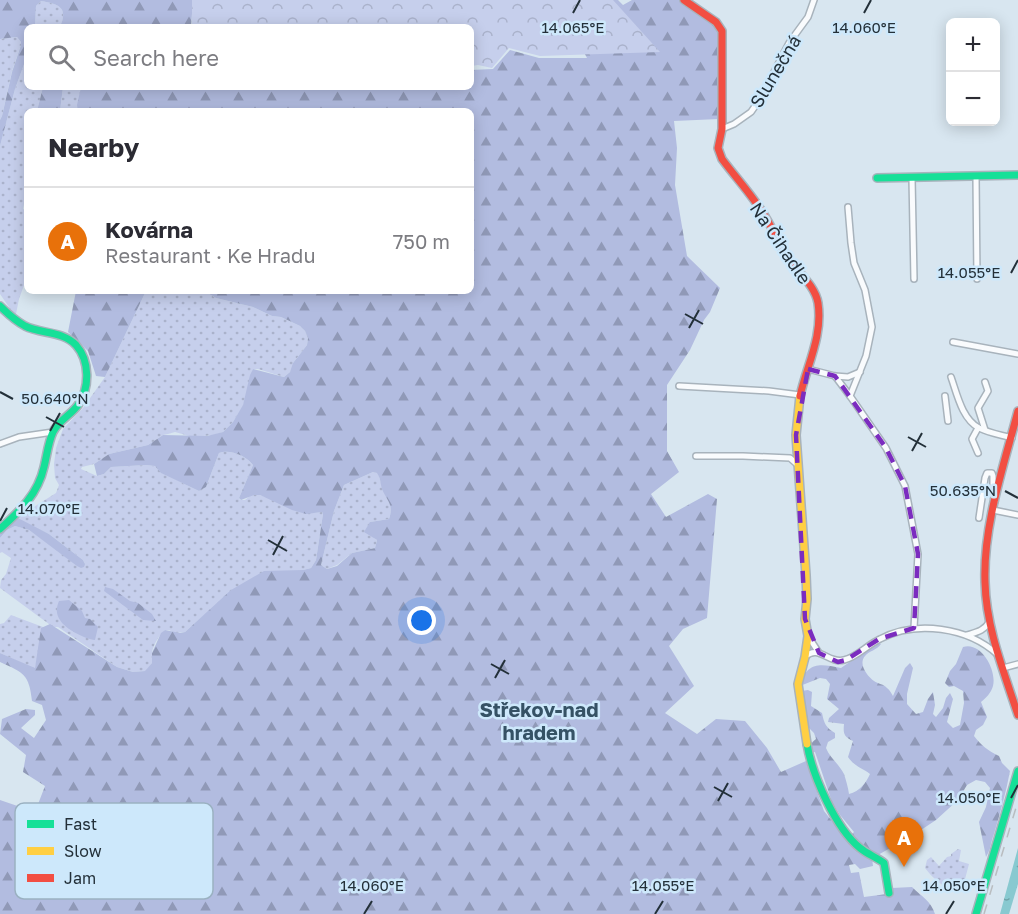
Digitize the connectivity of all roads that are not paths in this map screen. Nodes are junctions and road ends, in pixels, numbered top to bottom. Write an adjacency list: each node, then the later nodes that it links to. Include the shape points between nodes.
1 (684, 0): 3 (street, Na Čihadle, via 720,27)
2 (814, 0): 3 (street, Slunečná, via 808,17 751,112)
3 (722, 129): 14 (street, Na Čihadle, via 718,148 722,159 765,216 816,296 818,332)
4 (1018, 175): 5 (street)
5 (976, 176): 7 (street); 10 (street)
6 (877, 178): 7 (street)
7 (912, 178): 9 (street)
8 (848, 207): 15 (street, via 854,263 873,327)
9 (914, 279)
10 (977, 279)
11 (0, 306): 27 (street, via 24,326 65,337 82,354 87,370 80,402)
12 (953, 342): 13 (street)
13 (1018, 354)
14 (808, 369): 16 (street); 20 (street, Na Čihadle)
15 (860, 372): 16 (street, via 848,377); 21 (street)
16 (835, 376): 21 (street)
17 (951, 377): 22 (street)
18 (985, 382): 26 (street, via 988,391 978,408)
19 (679, 386): 20 (street)
20 (800, 395): 32 (street, Na Čihadle, via 796,426)
21 (850, 396): 38 (street, via 886,448 905,486 918,554)
22 (958, 396): 24 (street, via 943,395); 25 (street, via 965,413)
23 (1018, 411): 28 (street)
24 (948, 421)
25 (978, 428): 26 (street); 30 (street, via 972,439)
26 (985, 430): 28 (street)
27 (53, 432): 29 (street); 36 (street, via 43,476 34,495)
28 (1012, 438): 33 (street)
29 (0, 444)
30 (978, 453)
31 (696, 456): 32 (street, via 790,458)
32 (798, 465): 40 (street, Na Čihadle)
33 (994, 506): 34 (street); 35 (street, via 993,476 987,473); 37 (street, via 986,564)
34 (1018, 515)
35 (979, 518)
36 (0, 529)
37 (990, 621): 39 (street, via 978,632); 42 (street)
38 (914, 628): 39 (street); 41 (street, via 879,639 846,660 837,662)
39 (966, 635): 42 (street)
40 (808, 636): 41 (street); 43 (street, Na Čihadle)
41 (819, 653): 43 (street)
42 (998, 655): 45 (street)
43 (806, 657): 48 (street, Na Čihadle, via 798,684 812,766 832,812 851,839 884,863)
44 (1018, 664): 45 (street)
45 (1003, 668): 46 (street)
46 (1018, 715)
47 (1018, 771): 49 (street)
48 (890, 893)
49 (976, 914)

